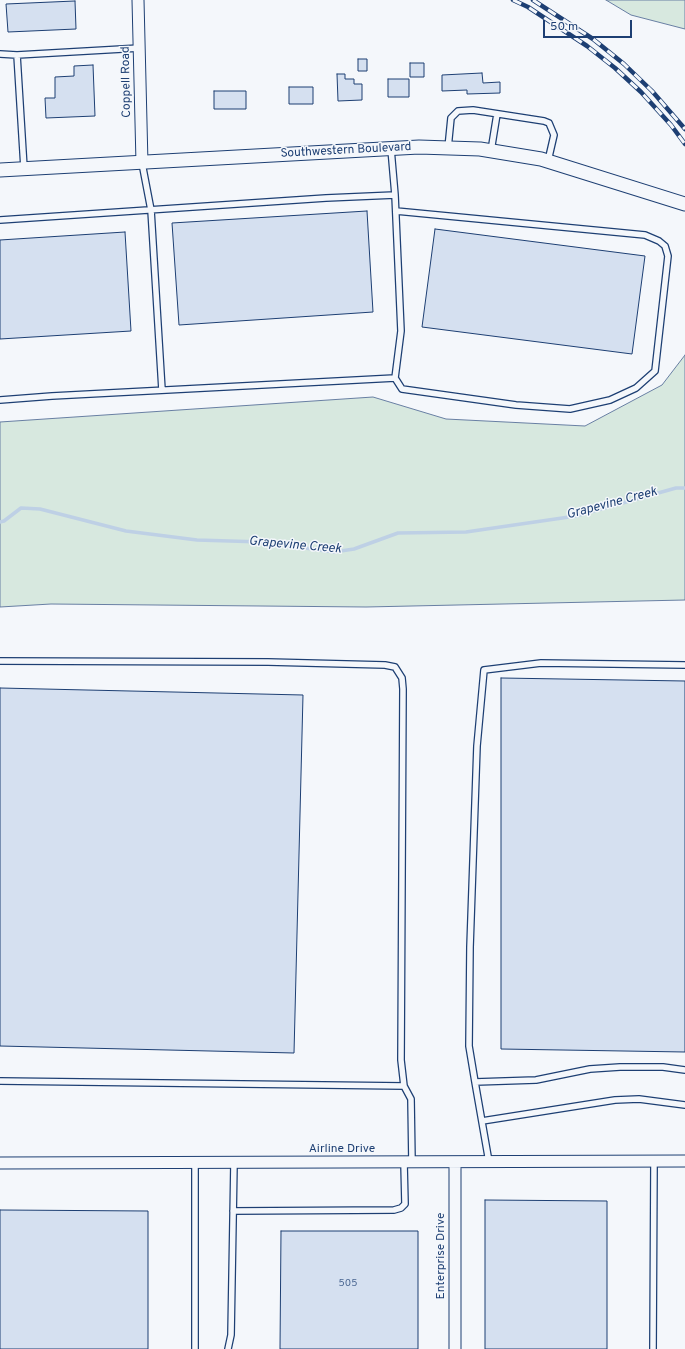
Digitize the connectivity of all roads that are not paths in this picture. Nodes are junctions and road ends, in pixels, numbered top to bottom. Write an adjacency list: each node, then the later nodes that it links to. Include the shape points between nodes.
1 (138, 0): 2 (street, Coppell Road)
2 (140, 48): 4 (lane); 10 (street, Coppell Road)
3 (0, 54): 4 (lane)
4 (16, 55): 11 (lane)
5 (497, 114): 6 (lane, via 458,110 451,118); 8 (lane); 9 (lane, via 549,123 554,135)
6 (448, 148): 7 (street, Southwestern Boulevard); 8 (street, Southwestern Boulevard)
7 (391, 149): 10 (street, Southwestern Boulevard); 13 (lane)
8 (490, 151): 9 (street, Southwestern Boulevard)
9 (548, 161): 14 (street, Southwestern Boulevard)
10 (142, 163): 11 (street, Southwestern Boulevard); 15 (lane)
11 (24, 168): 12 (street, Southwestern Boulevard)
12 (0, 170)
13 (395, 196): 15 (lane); 16 (lane)
14 (685, 204)
15 (151, 210): 17 (lane); 19 (lane)
16 (396, 210): 18 (lane, via 402,331); 18 (lane, via 645,235 665,246 668,256 655,371 636,388 610,400 570,409 516,405 402,389)
17 (0, 220)
18 (396, 378): 19 (lane)
19 (162, 390): 20 (lane)
20 (0, 400)
21 (0, 661): 26 (lane, via 268,662 385,664 395,667 402,678 404,689 401,1060)
22 (685, 665): 25 (lane, via 541,662 484,670 477,746 470,947 469,1046)
23 (685, 1070): 25 (lane, via 620,1067 590,1069 536,1080)
24 (0, 1081): 26 (lane)
25 (476, 1082): 28 (lane)
26 (404, 1086): 36 (lane, via 411,1099)
27 (685, 1105): 28 (lane, via 640,1099 615,1100)
28 (482, 1121): 31 (lane)
29 (685, 1161): 32 (street, Airline Drive)
30 (455, 1162): 31 (street, Airline Drive); 36 (street, Airline Drive); 40 (street, Enterprise Drive)
31 (489, 1162): 32 (street, Airline Drive)
32 (654, 1162): 41 (lane)
33 (0, 1163): 34 (street, Airline Drive)
34 (195, 1163): 35 (street, Airline Drive); 38 (lane)
35 (234, 1163): 36 (street, Airline Drive); 37 (lane)
36 (408, 1163): 37 (lane, via 405,1204 394,1210)
37 (233, 1211): 39 (lane, via 232,1335)
38 (195, 1349)
39 (228, 1349)
40 (455, 1349)
41 (653, 1349)

